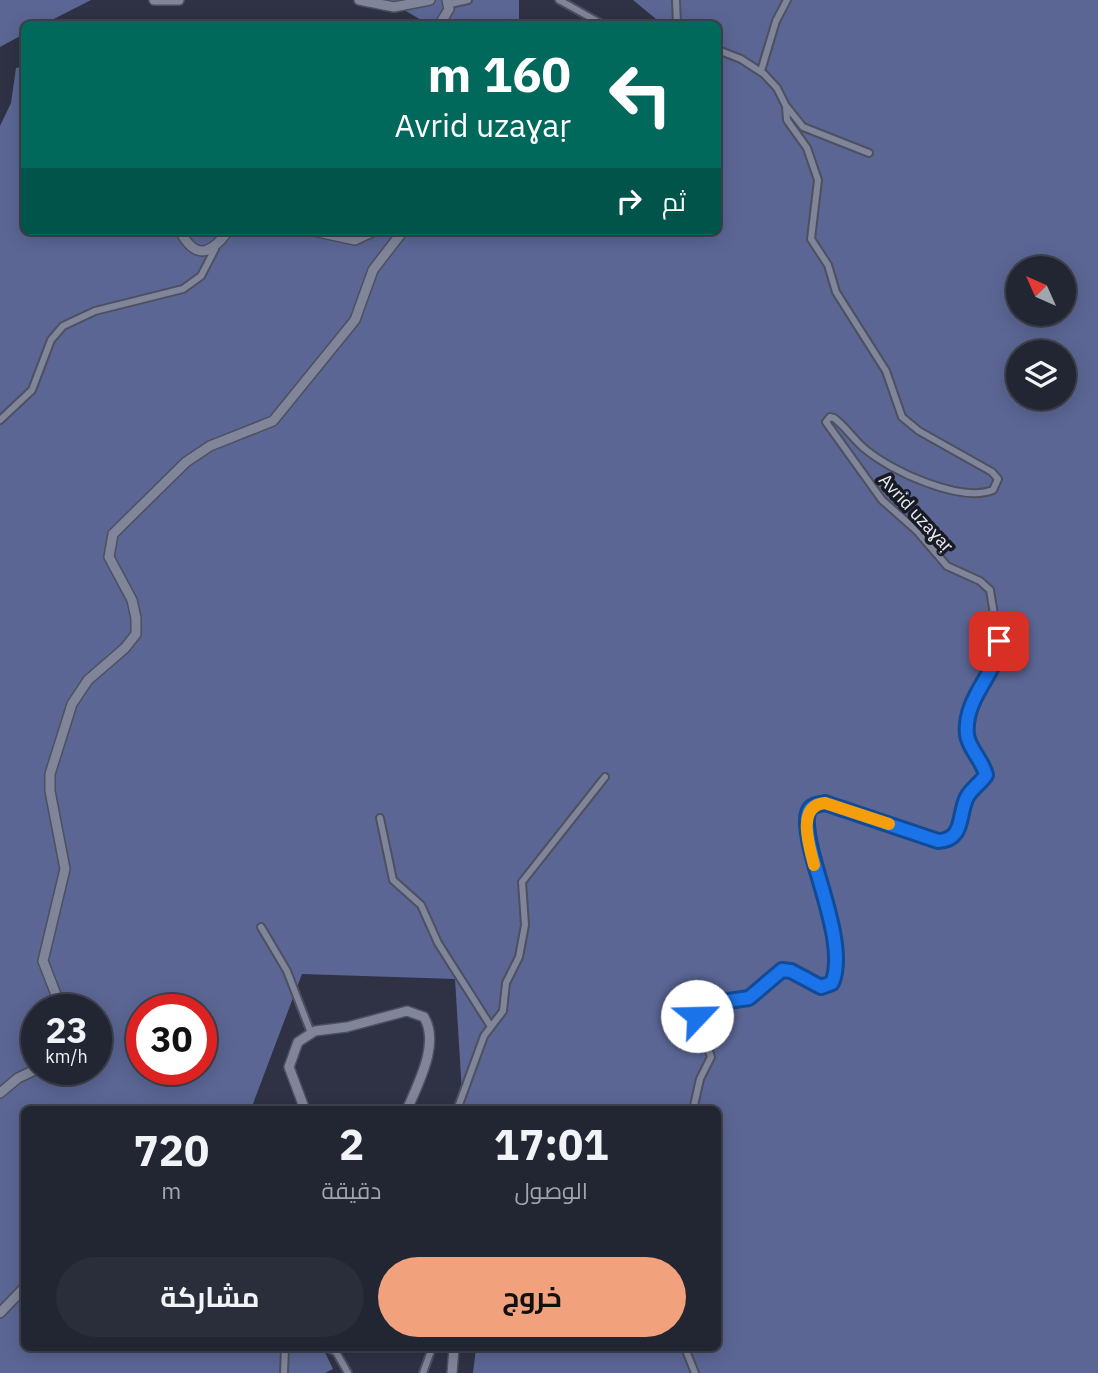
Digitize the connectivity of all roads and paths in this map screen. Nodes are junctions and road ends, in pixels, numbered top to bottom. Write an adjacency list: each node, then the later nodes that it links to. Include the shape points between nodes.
1 (154, 0): 2 (street)
2 (179, 0)
3 (359, 0): 4 (street, via 394,7)
4 (430, 0)
5 (468, 0): 9 (street)
6 (559, 0): 11 (street)
7 (676, 0): 12 (street)
8 (787, 0): 14 (street)
9 (448, 2): 10 (street)
10 (441, 21)
11 (597, 21)
12 (677, 21)
13 (721, 51): 14 (street, Avrid uzaɣaṛ)
14 (761, 71): 15 (street, Avrid uzaɣaṛ)
15 (786, 106): 16 (street, via 803,127); 35 (street, Avrid uzaɣaṛ, via 787,120 807,148 818,180 811,239 828,265 836,292 886,371 902,416 919,431 992,472 997,485 986,493 948,490 879,459 834,418 828,419 827,426 882,500 947,565 990,590 1000,652 979,686 967,732 986,775 965,801 955,834 938,841 825,803 810,808 807,823 813,860 834,941 834,980 821,987 782,970 749,998 702,1006 697,1016 710,1057)
16 (869, 153)
17 (184, 235): 22 (street, via 195,248)
18 (225, 235): 22 (street)
19 (332, 235): 20 (street, via 355,240)
20 (366, 235)
21 (400, 235): 27 (street, via 373,270 355,320 273,421 210,446 186,461 113,534 109,557 132,600 136,634 88,680 72,704 50,774 65,869 43,961)
22 (215, 249): 23 (street, via 201,276 183,289 82,315 63,326 51,340 32,390)
23 (0, 420)
24 (605, 777): 28 (street, via 522,882 523,941 506,982 503,1011)
25 (380, 818): 28 (street, via 393,880 421,905 438,943)
26 (261, 927): 29 (street, via 287,971)
27 (56, 994)
28 (490, 1025): 34 (street)
29 (311, 1032): 32 (street, via 298,1042 290,1060); 33 (street, via 407,1011 420,1013 428,1023 429,1047)
30 (21, 1077): 31 (street)
31 (0, 1093)
32 (304, 1106)
33 (408, 1106)
34 (459, 1106)
35 (694, 1106)
36 (21, 1291): 37 (street)
37 (0, 1313)
38 (285, 1351): 43 (street)
39 (334, 1351): 44 (street)
40 (431, 1351): 45 (street)
41 (454, 1351): 46 (street)
42 (686, 1351): 47 (street)
43 (284, 1373)
44 (348, 1373)
45 (423, 1373)
46 (452, 1373)
47 (695, 1373)

